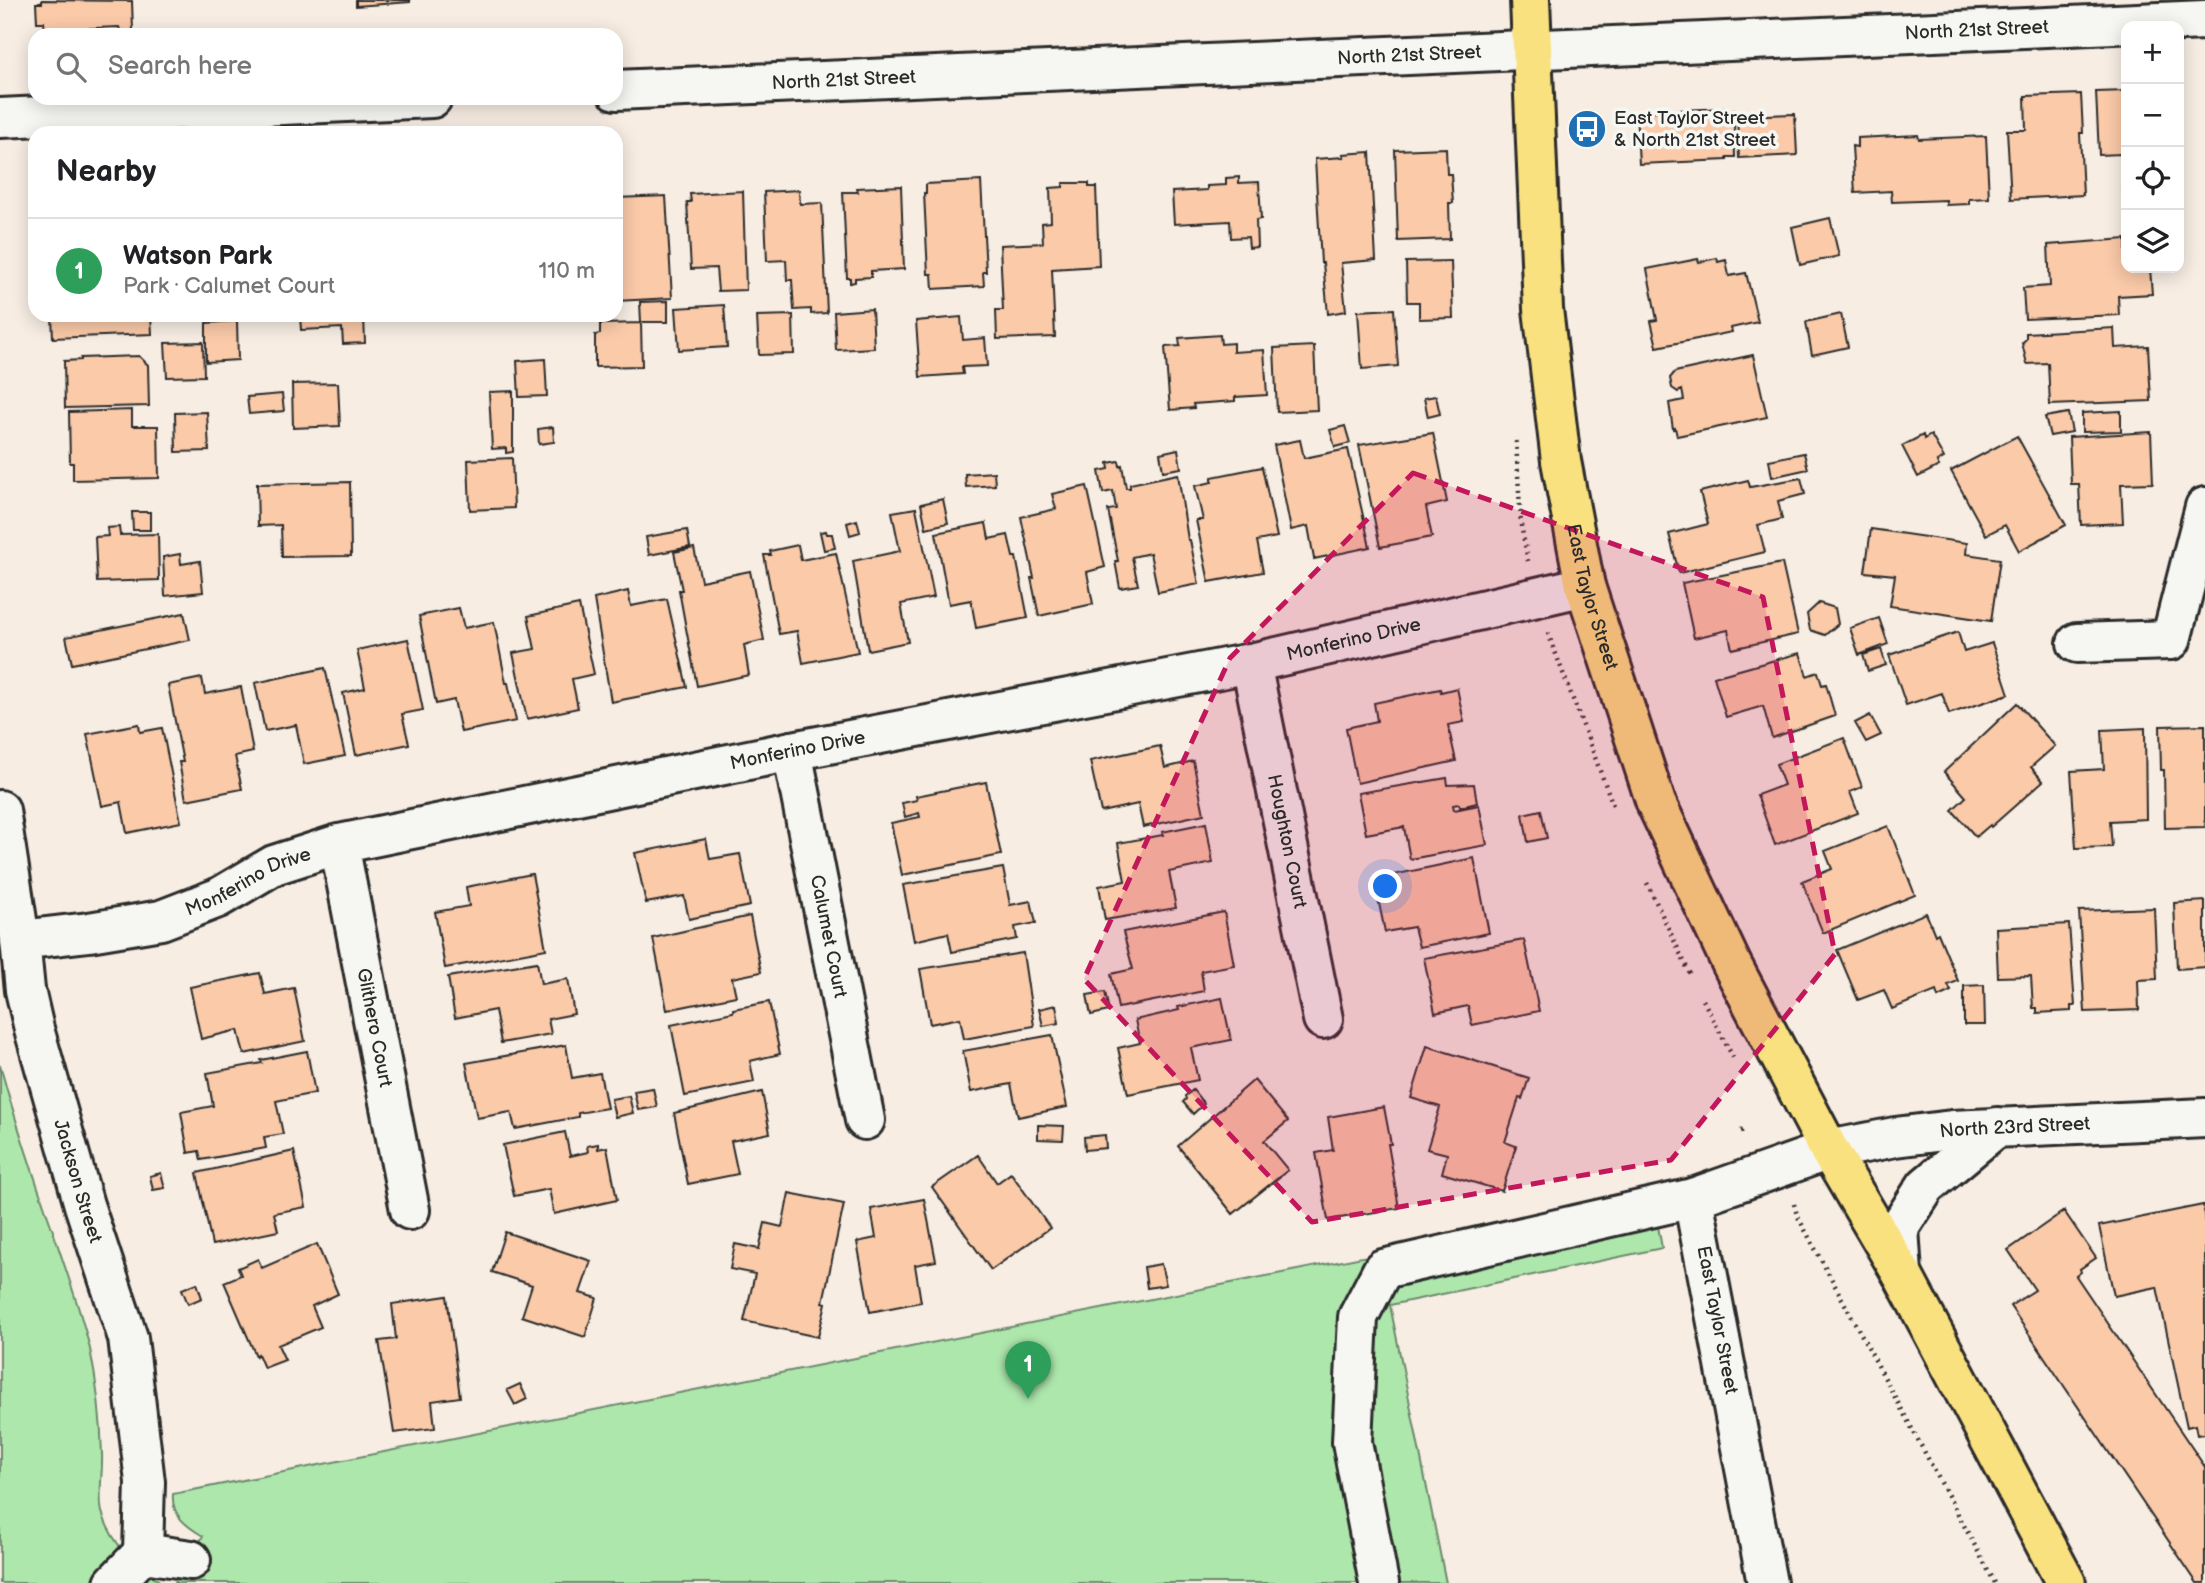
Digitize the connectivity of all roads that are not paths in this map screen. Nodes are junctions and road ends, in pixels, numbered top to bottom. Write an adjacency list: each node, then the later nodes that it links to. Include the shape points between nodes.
1 (1530, 0): 3 (main road, East Taylor Street)
2 (2205, 20): 3 (street, North 21st Street)
3 (1532, 48): 4 (street, North 21st Street); 8 (main road, East Taylor Street, via 1543,309 1561,461)
4 (623, 90)
5 (281, 105): 6 (street)
6 (0, 118)
7 (2205, 507): 9 (street, via 2171,640)
8 (1585, 586): 10 (street, Monferino Drive); 19 (main road, East Taylor Street, via 1656,803 1726,952)
9 (2077, 643)
10 (1251, 663): 11 (street, Monferino Drive); 15 (street, Houghton Court)
11 (792, 751): 13 (street, Monferino Drive); 17 (street, Calumet Court)
12 (0, 810): 14 (street, Jackson Street)
13 (339, 844): 14 (street, Monferino Drive, via 274,865 218,898 161,920); 21 (street, Glithero Court)
14 (20, 940): 23 (street, Jackson Street, via 25,990 44,1066 128,1338 145,1482)
15 (1323, 1019)
16 (2205, 1118): 18 (street, North 23rd Street)
17 (865, 1120)
18 (1997, 1127): 19 (street, North 23rd Street, via 1895,1137); 22 (street, via 1926,1186 1899,1228)
19 (1829, 1150): 20 (street); 22 (main road, East Taylor Street)
20 (1693, 1198): 26 (street, via 1383,1269 1357,1317 1352,1443); 27 (street, East Taylor Street)
21 (410, 1210)
22 (1902, 1274): 28 (main road, East Taylor Street)
23 (143, 1553): 24 (street); 25 (street)
24 (191, 1560)
25 (114, 1583)
26 (1379, 1583)
27 (1767, 1583)
28 (2066, 1583)

